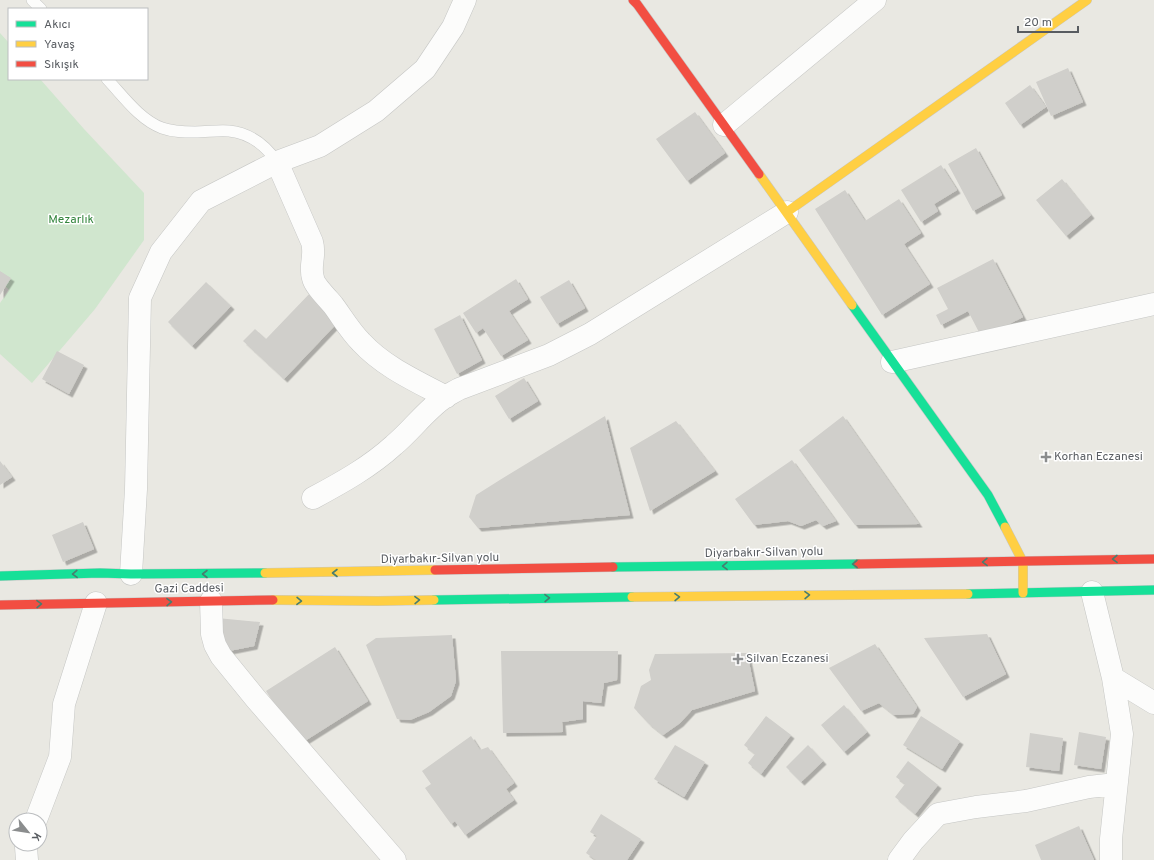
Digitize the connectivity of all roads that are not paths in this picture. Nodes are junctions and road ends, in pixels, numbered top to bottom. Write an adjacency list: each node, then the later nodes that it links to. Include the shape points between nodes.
1 (32, 0): 6 (lane)
2 (465, 0): 9 (street, via 453,27 425,69 381,107 320,146)
3 (633, 0): 8 (main road)
4 (875, 0): 8 (street)
5 (1087, 0): 10 (main road)
6 (40, 8)
7 (108, 80): 9 (lane, via 150,122 172,131 230,131 240,134 261,144)
8 (724, 125): 10 (main road)
9 (277, 162): 13 (street, via 312,242 313,280 360,342 373,354 401,374); 18 (street, via 201,201 161,252 140,298)
10 (787, 212): 12 (main road); 13 (street, via 590,334 549,355 459,389)
11 (1154, 304): 12 (street)
12 (892, 362): 16 (main road, via 988,495)
13 (446, 397): 14 (street, via 370,464)
14 (313, 498)
15 (1154, 558): 16 (main road, Diyarbakır-Silvan yolu, one-way to 16)
16 (1023, 562): 17 (main road, Diyarbakır-Silvan yolu, one-way to 17); 22 (main road)
17 (374, 572): 18 (main road, Gazi Caddesi, one-way to 18)
18 (132, 574): 19 (main road, Gazi Caddesi, one-way to 19)
19 (0, 576)
20 (1154, 590): 21 (main road)
21 (1092, 592): 22 (main road); 26 (street)
22 (1023, 593): 23 (main road, Gazi Caddesi, one-way to 22)
23 (210, 601): 24 (main road, Gazi Caddesi, one-way to 23); 30 (street, via 212,634 222,656)
24 (96, 604): 25 (main road, Gazi Caddesi, one-way to 24); 29 (street, via 64,704 60,758)
25 (2, 610)
26 (1113, 678): 27 (street); 28 (street, via 1122,734)
27 (1154, 703)
28 (1116, 784): 31 (street, via 938,814); 32 (street)
29 (39, 812)
30 (395, 860)
31 (899, 860)
32 (1111, 860)

